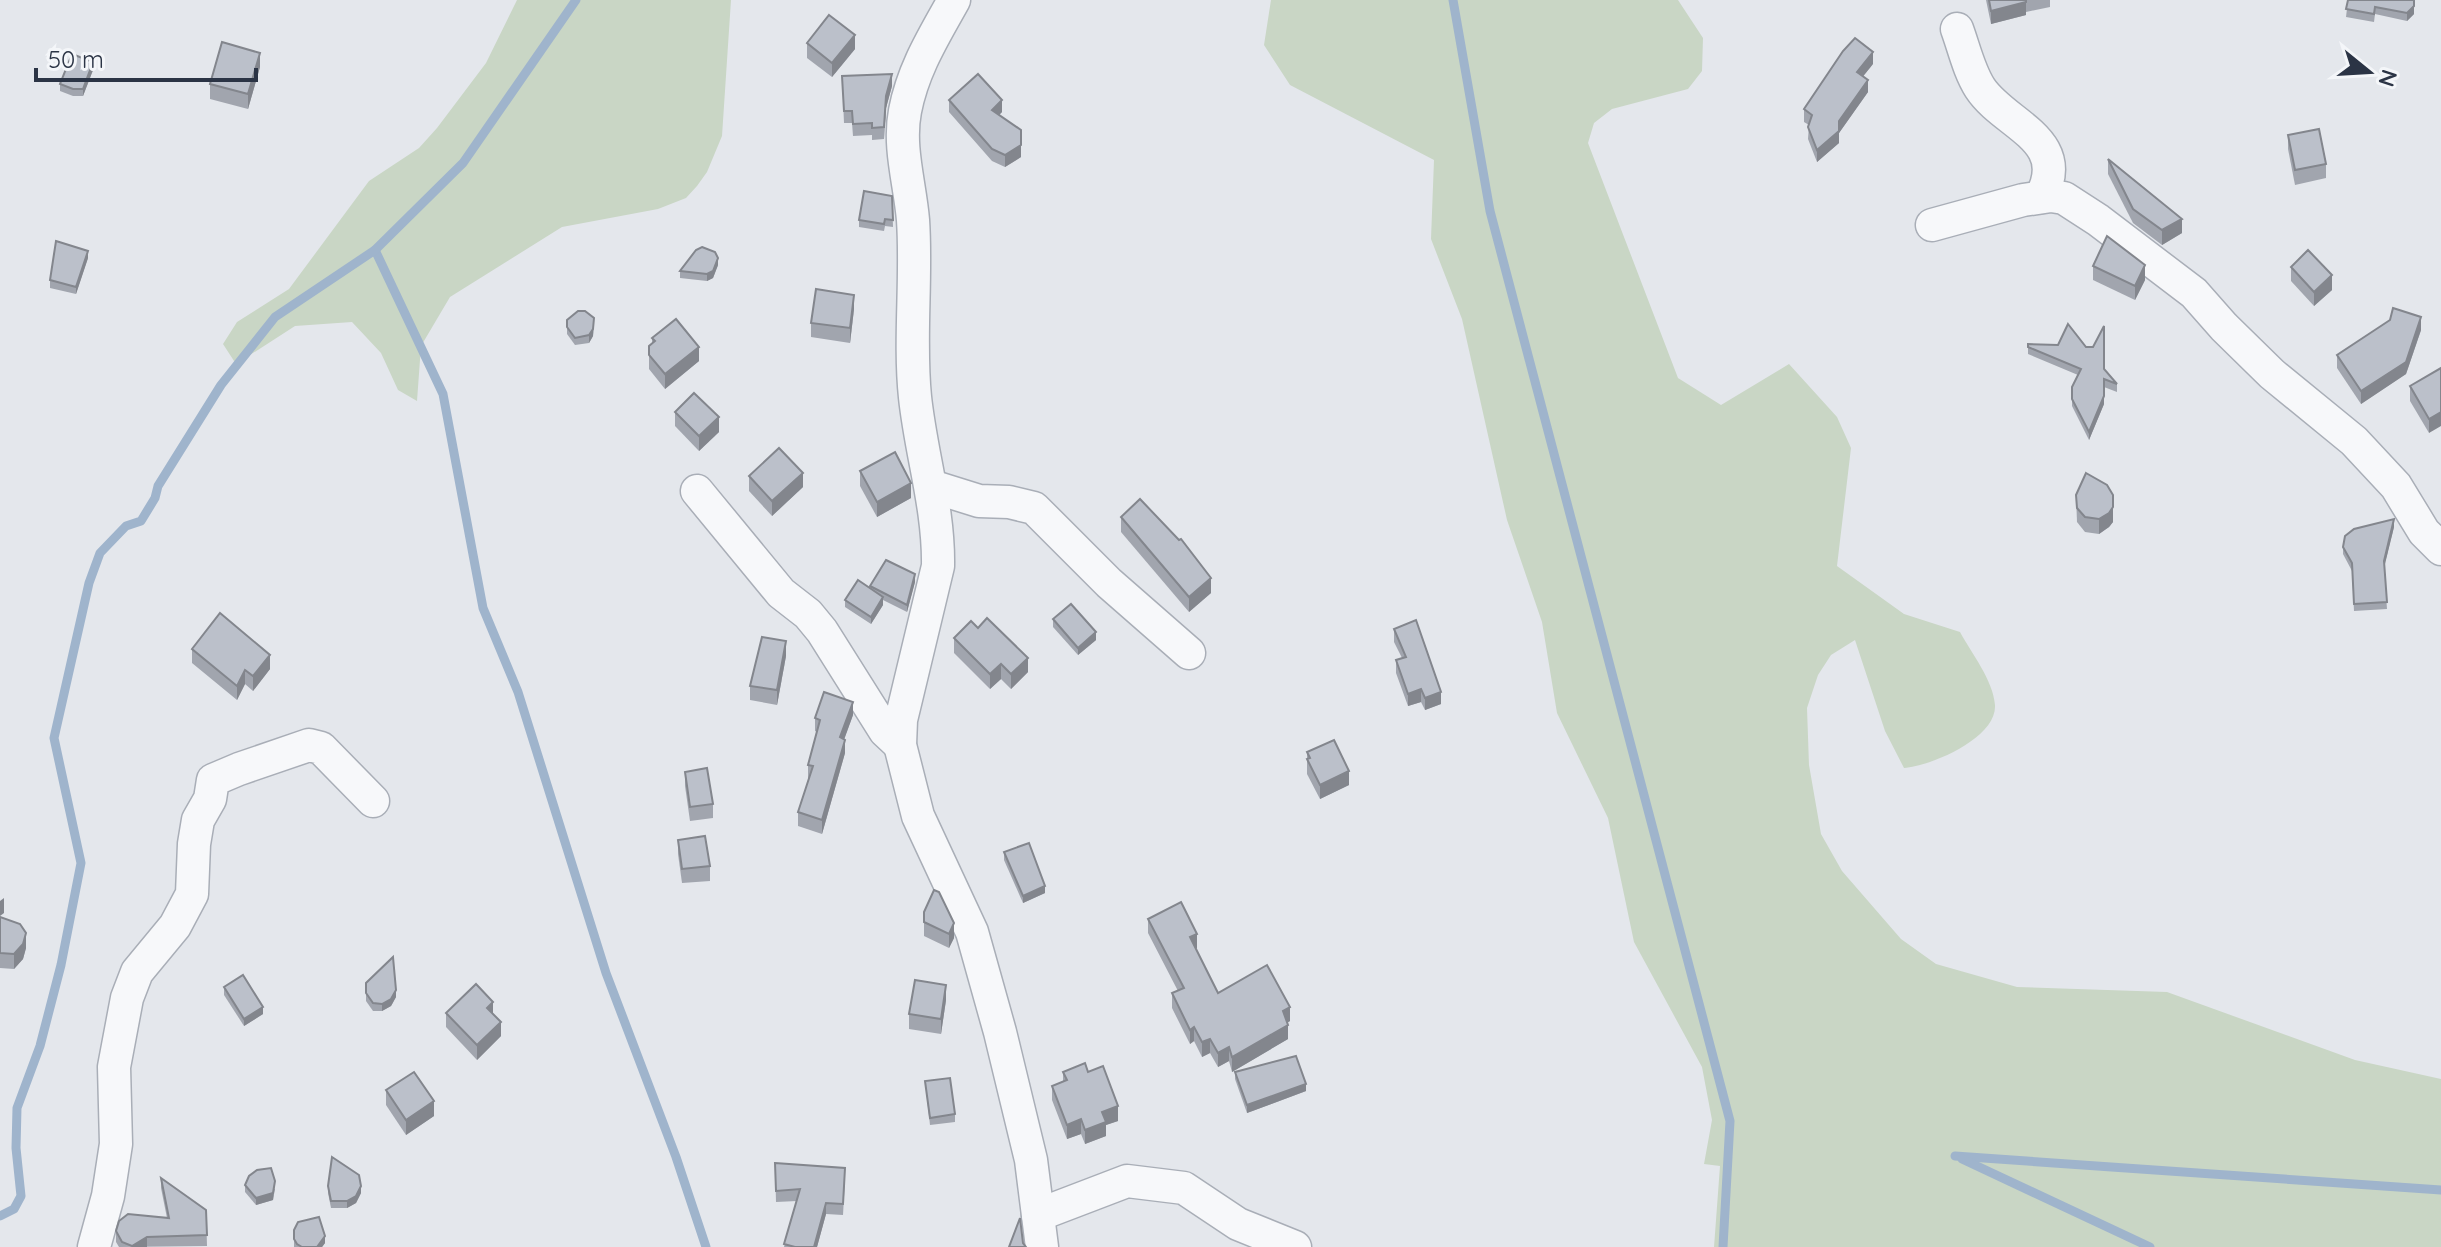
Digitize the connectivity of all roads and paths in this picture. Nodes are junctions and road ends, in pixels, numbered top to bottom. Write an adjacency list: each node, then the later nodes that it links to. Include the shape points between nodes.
1 (954, 0): 5 (street, via 922,54 902,134 913,235 915,397)
2 (1957, 29): 3 (street, via 1978,86 2003,113 2030,130 2044,150 2048,185)
3 (2041, 197): 4 (street); 7 (street, via 2064,198 2194,293 2272,374 2354,441 2396,486)
4 (1932, 225)
5 (931, 486): 8 (street, via 979,501 1034,508); 9 (street, via 938,566 901,720)
6 (697, 491): 9 (street, via 781,593 822,631 885,731)
7 (2441, 549)
8 (1189, 653)
9 (900, 745): 11 (street, via 918,816 972,932 1031,1160)
10 (373, 801): 12 (street, via 321,748 309,745 213,780 198,820 192,894 175,926 137,972 127,998 114,1067 116,1144)
11 (1038, 1215): 13 (street); 14 (street, via 1127,1181 1140,1181 1184,1188 1238,1224)
12 (94, 1247)
13 (1042, 1247)
14 (1295, 1247)

